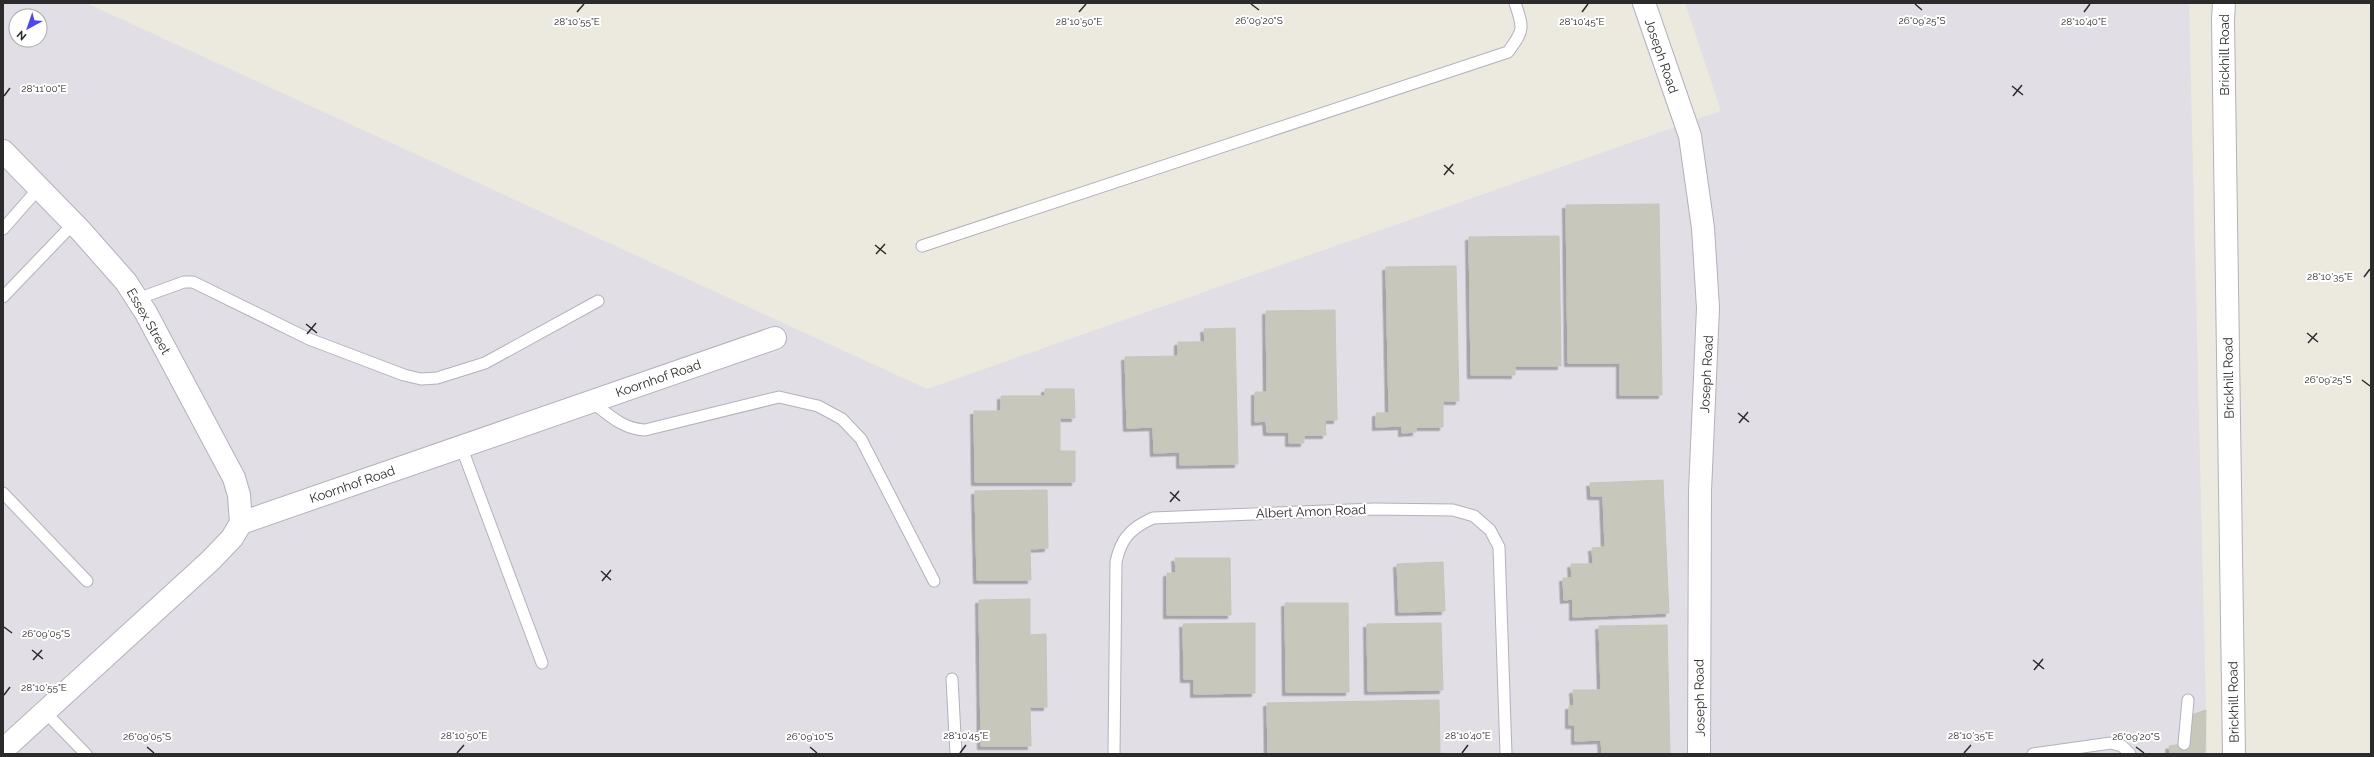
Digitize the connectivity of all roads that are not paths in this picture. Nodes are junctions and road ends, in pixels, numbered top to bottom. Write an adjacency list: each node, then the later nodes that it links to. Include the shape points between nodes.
1 (1515, 3): 8 (lane, via 1523,24 1519,37 1508,52)
2 (1644, 3): 29 (street, Joseph Road, via 1690,136 1703,228 1708,308 1700,490)
3 (2224, 3): 32 (street, Brickhill Road)
4 (3, 151): 5 (street, Essex Street)
5 (39, 188): 6 (street, Essex Street); 7 (lane)
6 (73, 224): 9 (lane); 10 (street, Essex Street, via 111,263)
7 (3, 229)
8 (922, 246)
9 (3, 297)
10 (137, 299): 11 (lane, via 184,282 193,282 309,339 421,379 437,378 485,363); 16 (street, Essex Street, via 234,478 239,495)
11 (598, 301)
12 (775, 338): 13 (street, Koornhof Road)
13 (592, 402): 14 (street, Koornhof Road); 18 (lane, via 621,425 645,430 779,397 818,406 842,419 861,439)
14 (461, 446): 16 (street, Koornhof Road); 19 (lane)
15 (3, 493): 17 (lane)
16 (241, 523): 22 (street, via 232,538 211,560)
17 (87, 581)
18 (934, 581)
19 (542, 663)
20 (952, 679): 26 (lane)
21 (2188, 700): 23 (lane)
22 (45, 712): 24 (street); 25 (lane)
23 (2184, 744)
24 (5, 745)
25 (86, 754)
26 (956, 754)
27 (1114, 754): 28 (lane, Albert Amon Road, via 1116,562 1119,547 1138,525 1153,518 1374,509 1453,510 1474,516 1490,530 1499,547)
28 (1506, 754)
29 (1699, 754)
30 (2033, 754): 31 (lane, via 2111,743 2122,746)
31 (2130, 754)
32 (2234, 754)

